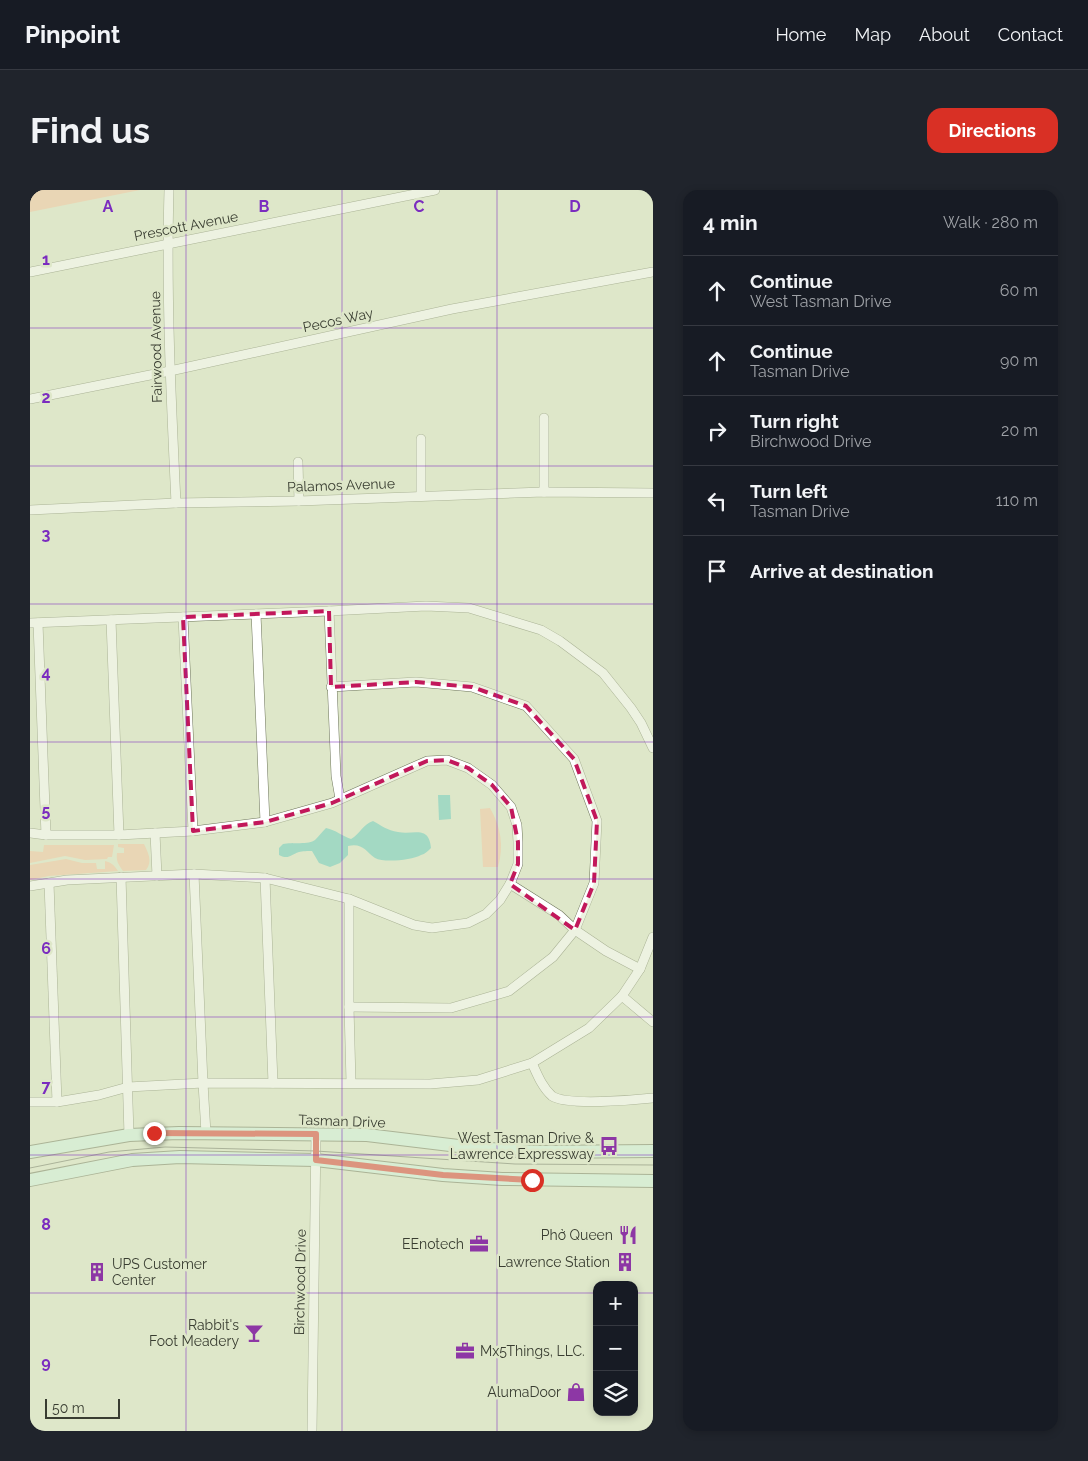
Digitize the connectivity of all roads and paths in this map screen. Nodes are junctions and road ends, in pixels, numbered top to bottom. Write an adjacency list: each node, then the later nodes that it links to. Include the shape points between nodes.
1 (170, 190): 3 (street, Fairwood Avenue)
2 (435, 190): 3 (street, Prescott Avenue)
3 (168, 243): 4 (street, Prescott Avenue); 6 (street, Fairwood Avenue)
4 (30, 272)
5 (653, 272): 6 (street, Pecos Way, via 452,309)
6 (170, 371): 7 (street, Pecos Way); 15 (street, Fairwood Avenue)
7 (30, 399)
8 (544, 418): 11 (street)
9 (422, 439): 13 (street)
10 (298, 462): 14 (street)
11 (544, 492): 12 (street, Palamos Avenue); 13 (street, Palamos Avenue)
12 (653, 493)
13 (421, 496): 14 (street, Palamos Avenue)
14 (299, 501): 15 (street, Palamos Avenue)
15 (176, 503): 16 (street, Palamos Avenue)
16 (30, 510)
17 (329, 611): 18 (street); 22 (street); 23 (street, via 426,606 469,608 541,630 603,673 631,708)
18 (256, 614): 19 (street); 25 (street)
19 (184, 617): 20 (street); 26 (street)
20 (111, 620): 21 (street); 30 (street)
21 (34, 623): 29 (street)
22 (331, 687): 24 (street); 39 (street, via 416,682 472,687 526,706 574,759 596,821 594,883)
23 (653, 748)
24 (340, 800): 25 (street); 36 (street, via 427,761 448,760 468,768 492,785 511,807 517,825 518,864)
25 (265, 822): 26 (street)
26 (194, 831): 28 (street)
27 (30, 833): 29 (street)
28 (155, 833): 30 (street); 32 (street)
29 (46, 835): 30 (street)
30 (119, 835)
31 (194, 874): 32 (street); 34 (street); 46 (street)
32 (157, 876): 33 (street)
33 (120, 877): 35 (street); 49 (street)
34 (265, 878): 38 (street); 48 (street)
35 (49, 883): 37 (street); 52 (street)
36 (510, 884): 38 (street, via 486,914 468,923 432,928 414,925); 39 (street, via 559,915)
37 (30, 886)
38 (349, 899): 43 (street)
39 (575, 930): 41 (street, via 606,952); 43 (street, via 553,958 510,991 451,1008)
40 (653, 936): 41 (street)
41 (640, 969): 42 (street)
42 (622, 996): 44 (street); 45 (street, via 589,1028)
43 (348, 1007): 47 (street)
44 (653, 1022)
45 (532, 1063): 47 (street, via 478,1080 430,1084); 50 (street, via 542,1085 554,1097 576,1101)
46 (203, 1082): 48 (street); 49 (street); 53 (street)
47 (351, 1082): 48 (street)
48 (273, 1083)
49 (128, 1087): 52 (street); 55 (street)
50 (653, 1098)
51 (30, 1102): 52 (street)
52 (57, 1102)
53 (206, 1133): 54 (main road, Tasman Drive); 55 (main road, Tasman Drive)
54 (316, 1134): 56 (main road, Tasman Drive, via 367,1135 506,1151); 58 (street, Birchwood Drive)
55 (129, 1135): 57 (main road, Tasman Drive)
56 (653, 1151)
57 (30, 1152)
58 (316, 1160): 59 (main road, via 157,1158 106,1164); 60 (main road, via 443,1175); 61 (street, Birchwood Drive)
59 (30, 1180)
60 (653, 1181)
61 (312, 1431)

